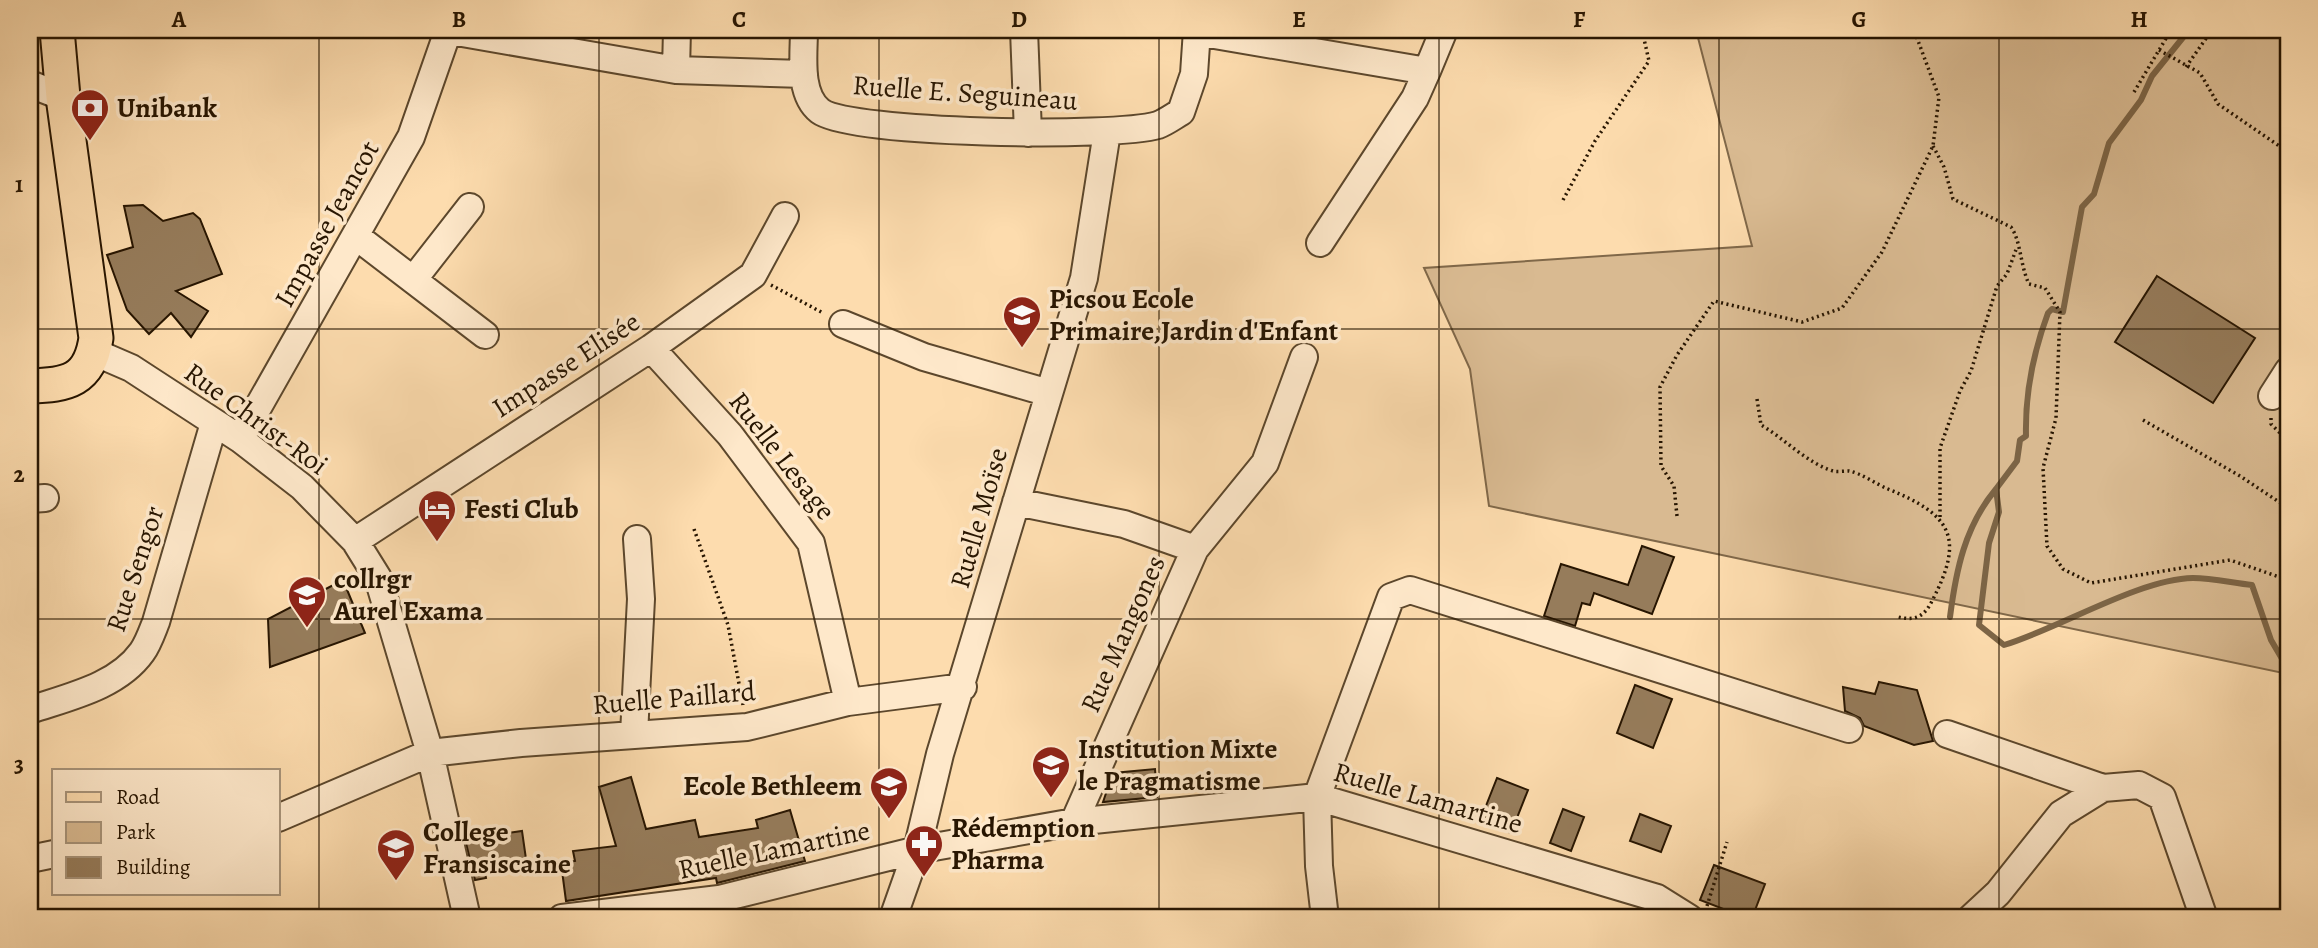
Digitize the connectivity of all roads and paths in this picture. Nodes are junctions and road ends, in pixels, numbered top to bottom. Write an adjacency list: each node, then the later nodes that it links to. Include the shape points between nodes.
1 (57, 30): 19 (main road)
2 (446, 30): 14 (street); 27 (street, Impasse Jeancot, via 411,137)
3 (677, 30): 14 (street)
4 (804, 30): 16 (street)
5 (1024, 30): 21 (street)
6 (1444, 30): 15 (street)
7 (1642, 30): 24 (path, via 1648,61)
8 (1914, 30): 22 (path, via 1939,97)
9 (2171, 30): 12 (path)
10 (2212, 30): 13 (path)
11 (1197, 31): 15 (street); 20 (street, Ruelle E. Seguineau, via 1194,74 1181,112 1158,124)
12 (2159, 50): 13 (path); 18 (path)
13 (2186, 66): 23 (path, via 2200,73 2218,104)
14 (676, 70): 16 (street)
15 (1427, 71): 28 (street, via 1415,98)
16 (804, 74): 21 (street, Ruelle E. Seguineau, via 810,99 820,111 871,124)
17 (30, 84): 19 (street)
18 (2133, 92)
19 (63, 97): 35 (main road, via 96,338)
20 (1107, 132): 21 (street, Ruelle E. Seguineau); 39 (street, Ruelle Moïse, via 1084,278)
21 (1028, 133)
22 (1933, 146): 29 (path, via 1953,200 2011,227); 47 (path, via 1882,252 1842,308 1802,322 1714,301 1660,387 1661,466 1674,486)
23 (2288, 152)
24 (1563, 200)
25 (470, 207): 31 (street)
26 (785, 216): 30 (street, Impasse Elisée)
27 (357, 237): 31 (street); 44 (street, Impasse Jeancot)
28 (1320, 243)
29 (2017, 245): 48 (path, via 2007,274 1997,286 1940,448); 53 (path, via 2029,284 2045,288 2060,312 2056,418 2043,468 2047,546 2063,569 2091,583 2230,560)
30 (753, 275): 32 (path); 34 (street, Impasse Elisée)
31 (413, 280): 33 (street)
32 (844, 324): 39 (street, via 924,357)
33 (485, 335)
34 (651, 348): 51 (street, Impasse Elisée); 56 (street, Ruelle Lesage, via 730,435 811,543)
35 (94, 352): 38 (main road, via 84,371 64,385); 43 (street, Rue Christ-Roi, via 131,368)
36 (1304, 357): 52 (street, Rue Mangones, via 1265,463)
37 (2288, 371): 40 (street)
38 (30, 386)
39 (1049, 393): 45 (street, Ruelle Moïse)
40 (2272, 396)
41 (1757, 399): 48 (path, via 1761,425 1812,461 1835,471 1850,471)
42 (2143, 420): 46 (path)
43 (214, 423): 44 (street, Rue Christ-Roi); 57 (street, Rue Sengor, via 156,622 143,651 122,674)
44 (240, 439): 51 (street, Rue Christ-Roi, via 302,487)
45 (1016, 502): 52 (street, Rue Mangones, via 1124,524); 55 (street, Ruelle Moïse)
46 (2288, 508)
47 (1677, 516)
48 (1940, 518): 54 (path, via 1951,544 1949,565 1924,614 1910,620)
49 (694, 529): 58 (path, via 728,625)
50 (637, 539): 60 (street, via 641,599)
51 (355, 541): 62 (street, Rue Christ-Roi, via 378,578)
52 (1195, 549): 66 (street, Rue Mangones)
53 (2288, 580)
54 (1898, 617)
55 (963, 687): 56 (street, Ruelle Paillard); 68 (street, Ruelle Moïse, via 940,754)
56 (848, 702): 58 (street, Ruelle Paillard)
57 (30, 710)
58 (747, 727): 60 (street, Ruelle Paillard)
59 (1849, 729): 64 (street, via 1410,590 1391,597)
60 (634, 734): 62 (street, Ruelle Paillard)
61 (1947, 734): 63 (street)
62 (430, 753): 65 (street, Ruelle Paillard); 71 (street, Rue Christ-Roi)
63 (2103, 788): 77 (street, via 2061,814); 78 (street, via 2139,785 2162,797)
64 (1317, 797): 66 (street, Ruelle Lamartine); 74 (street); 75 (street, Ruelle Lamartine, via 1657,898)
65 (280, 817)
66 (1074, 822): 68 (street, Ruelle Lamartine)
67 (1727, 842): 76 (path)
68 (917, 850): 72 (street, Ruelle Lamartine, via 719,899); 73 (street, Ruelle Moïse)
69 (52, 854): 70 (street)
70 (30, 859)
71 (467, 918)
72 (562, 918)
73 (893, 918)
74 (1325, 918)
75 (1689, 918)
76 (1703, 918)
77 (1971, 918)
78 (2204, 918)

